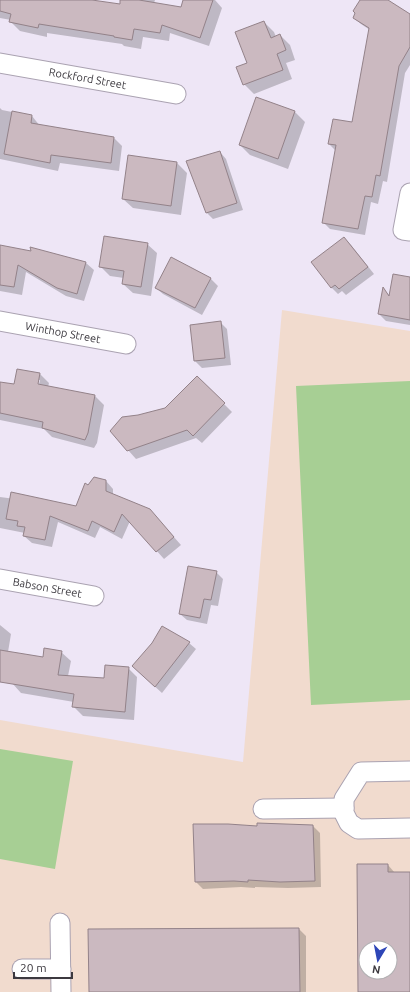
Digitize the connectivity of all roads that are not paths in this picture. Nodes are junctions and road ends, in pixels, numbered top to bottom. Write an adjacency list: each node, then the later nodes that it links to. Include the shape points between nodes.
1 (0, 63): 2 (street, Rockford Street)
2 (176, 94)
3 (410, 192): 4 (street)
4 (407, 230)
5 (0, 321): 6 (street, Winthop Street)
6 (126, 344)
7 (0, 579): 8 (street, Babson Street)
8 (94, 596)
9 (410, 771): 10 (street, via 361,772 344,799)
10 (344, 808): 11 (street); 12 (street, via 349,823 358,829)
11 (263, 809)
12 (410, 828)
13 (60, 923): 15 (street)
14 (22, 969): 15 (street)
15 (61, 969): 16 (street)
16 (61, 992)

